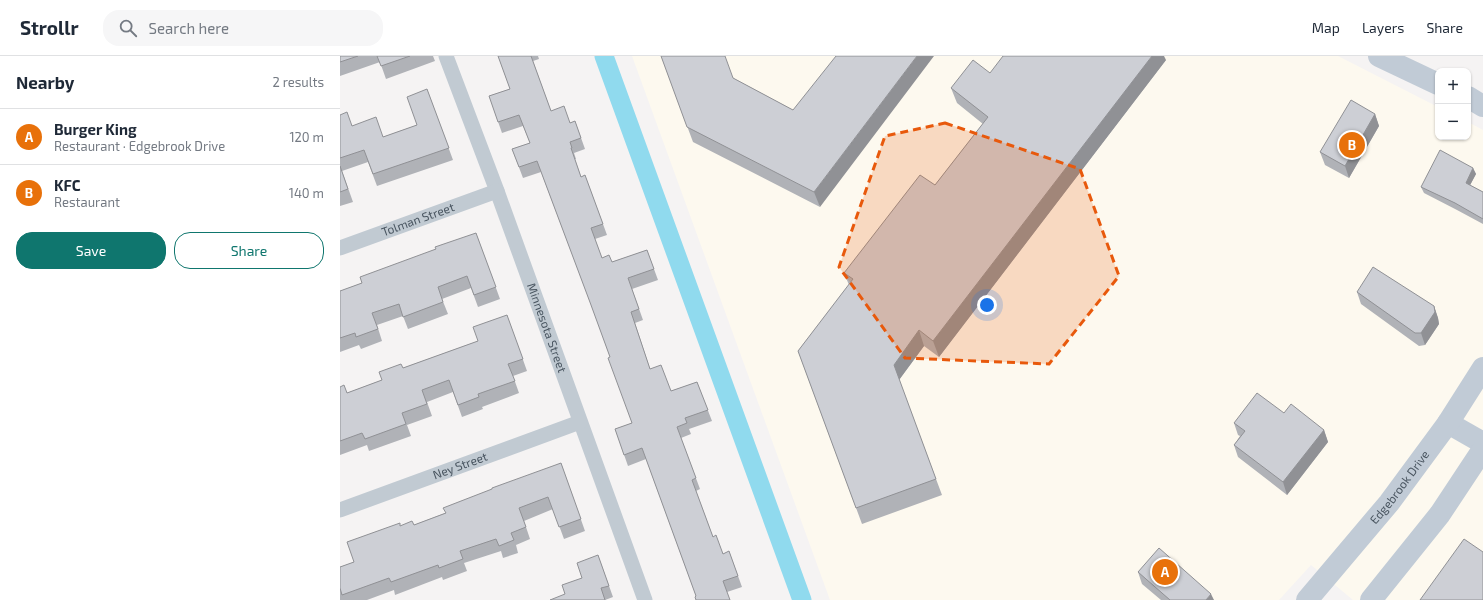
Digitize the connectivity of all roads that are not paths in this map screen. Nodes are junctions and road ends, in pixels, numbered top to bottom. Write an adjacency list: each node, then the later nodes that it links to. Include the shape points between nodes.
1 (446, 56): 6 (street, Minnesota Street)
2 (1379, 56): 3 (main road)
3 (1435, 83)
4 (1471, 99): 5 (main road)
5 (1483, 106)
6 (497, 191): 7 (street, Tolman Street); 9 (street, Minnesota Street)
7 (340, 248)
8 (1483, 368): 10 (main road, Edgebrook Drive)
9 (580, 422): 13 (street, Ney Street); 14 (street, Minnesota Street)
10 (1448, 423): 11 (main road); 15 (main road, Edgebrook Drive, via 1389,503)
11 (1483, 443)
12 (1483, 449): 16 (main road, via 1440,514)
13 (340, 510)
14 (645, 600)
15 (1307, 600)
16 (1371, 600)

